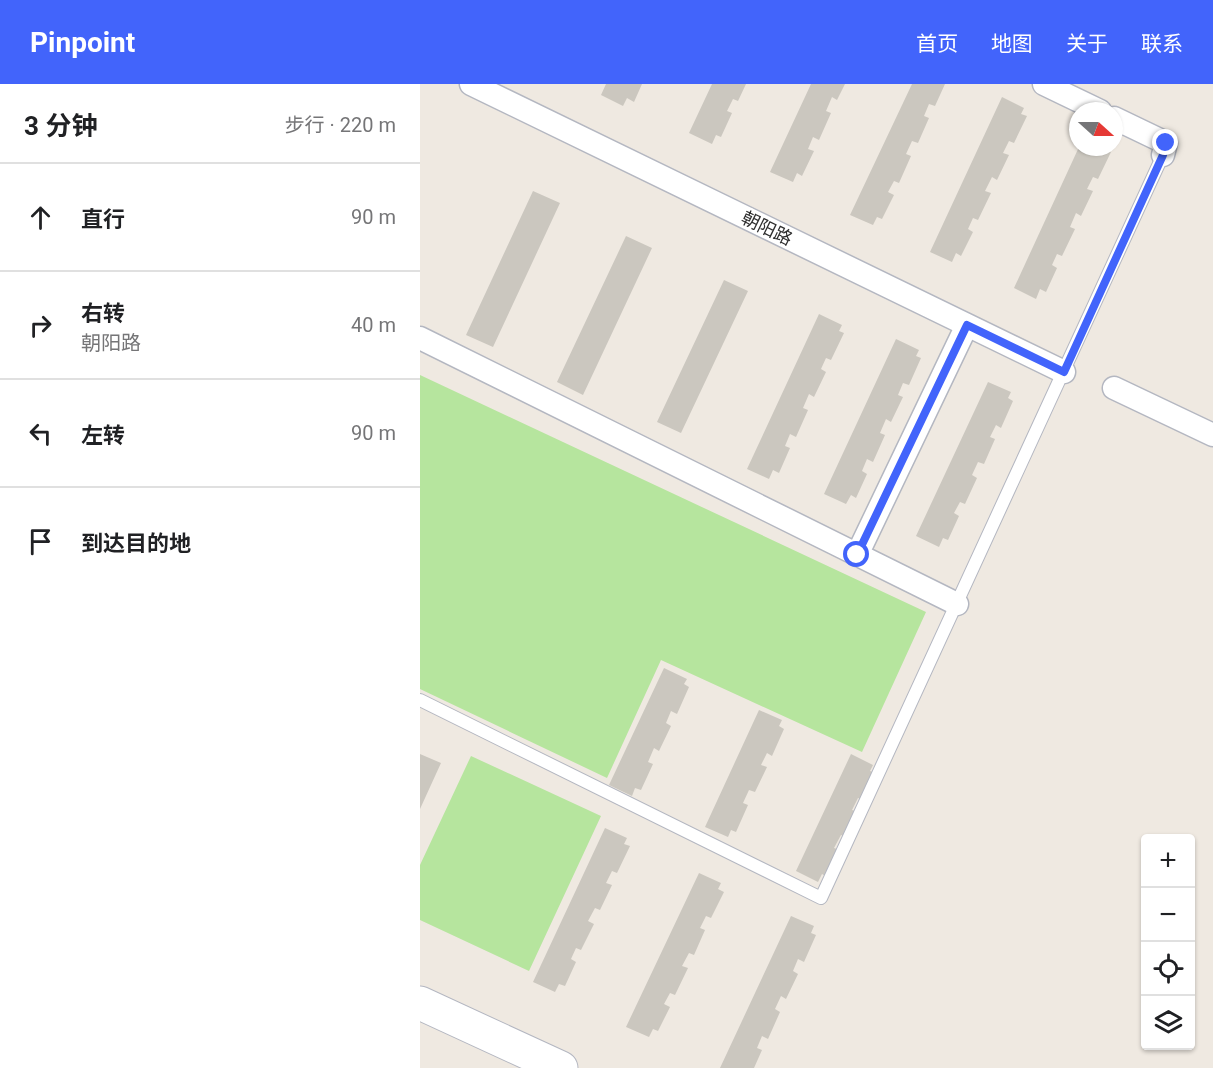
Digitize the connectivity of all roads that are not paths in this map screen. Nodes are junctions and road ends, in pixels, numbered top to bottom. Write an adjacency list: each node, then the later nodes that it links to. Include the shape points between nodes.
1 (471, 84): 6 (street, 朝阳路)
2 (1044, 84): 3 (street)
3 (1081, 102)
4 (1123, 122): 5 (street, via 1166,143)
5 (1163, 155): 8 (lane)
6 (967, 325): 8 (street, 朝阳路); 11 (street)
7 (420, 338): 11 (street)
8 (1064, 372): 12 (lane)
9 (1114, 388): 10 (street)
10 (1213, 435)
11 (857, 555): 12 (street)
12 (957, 604): 13 (lane, via 821,898)
13 (420, 700)
14 (420, 1003): 15 (street)
15 (561, 1068)

